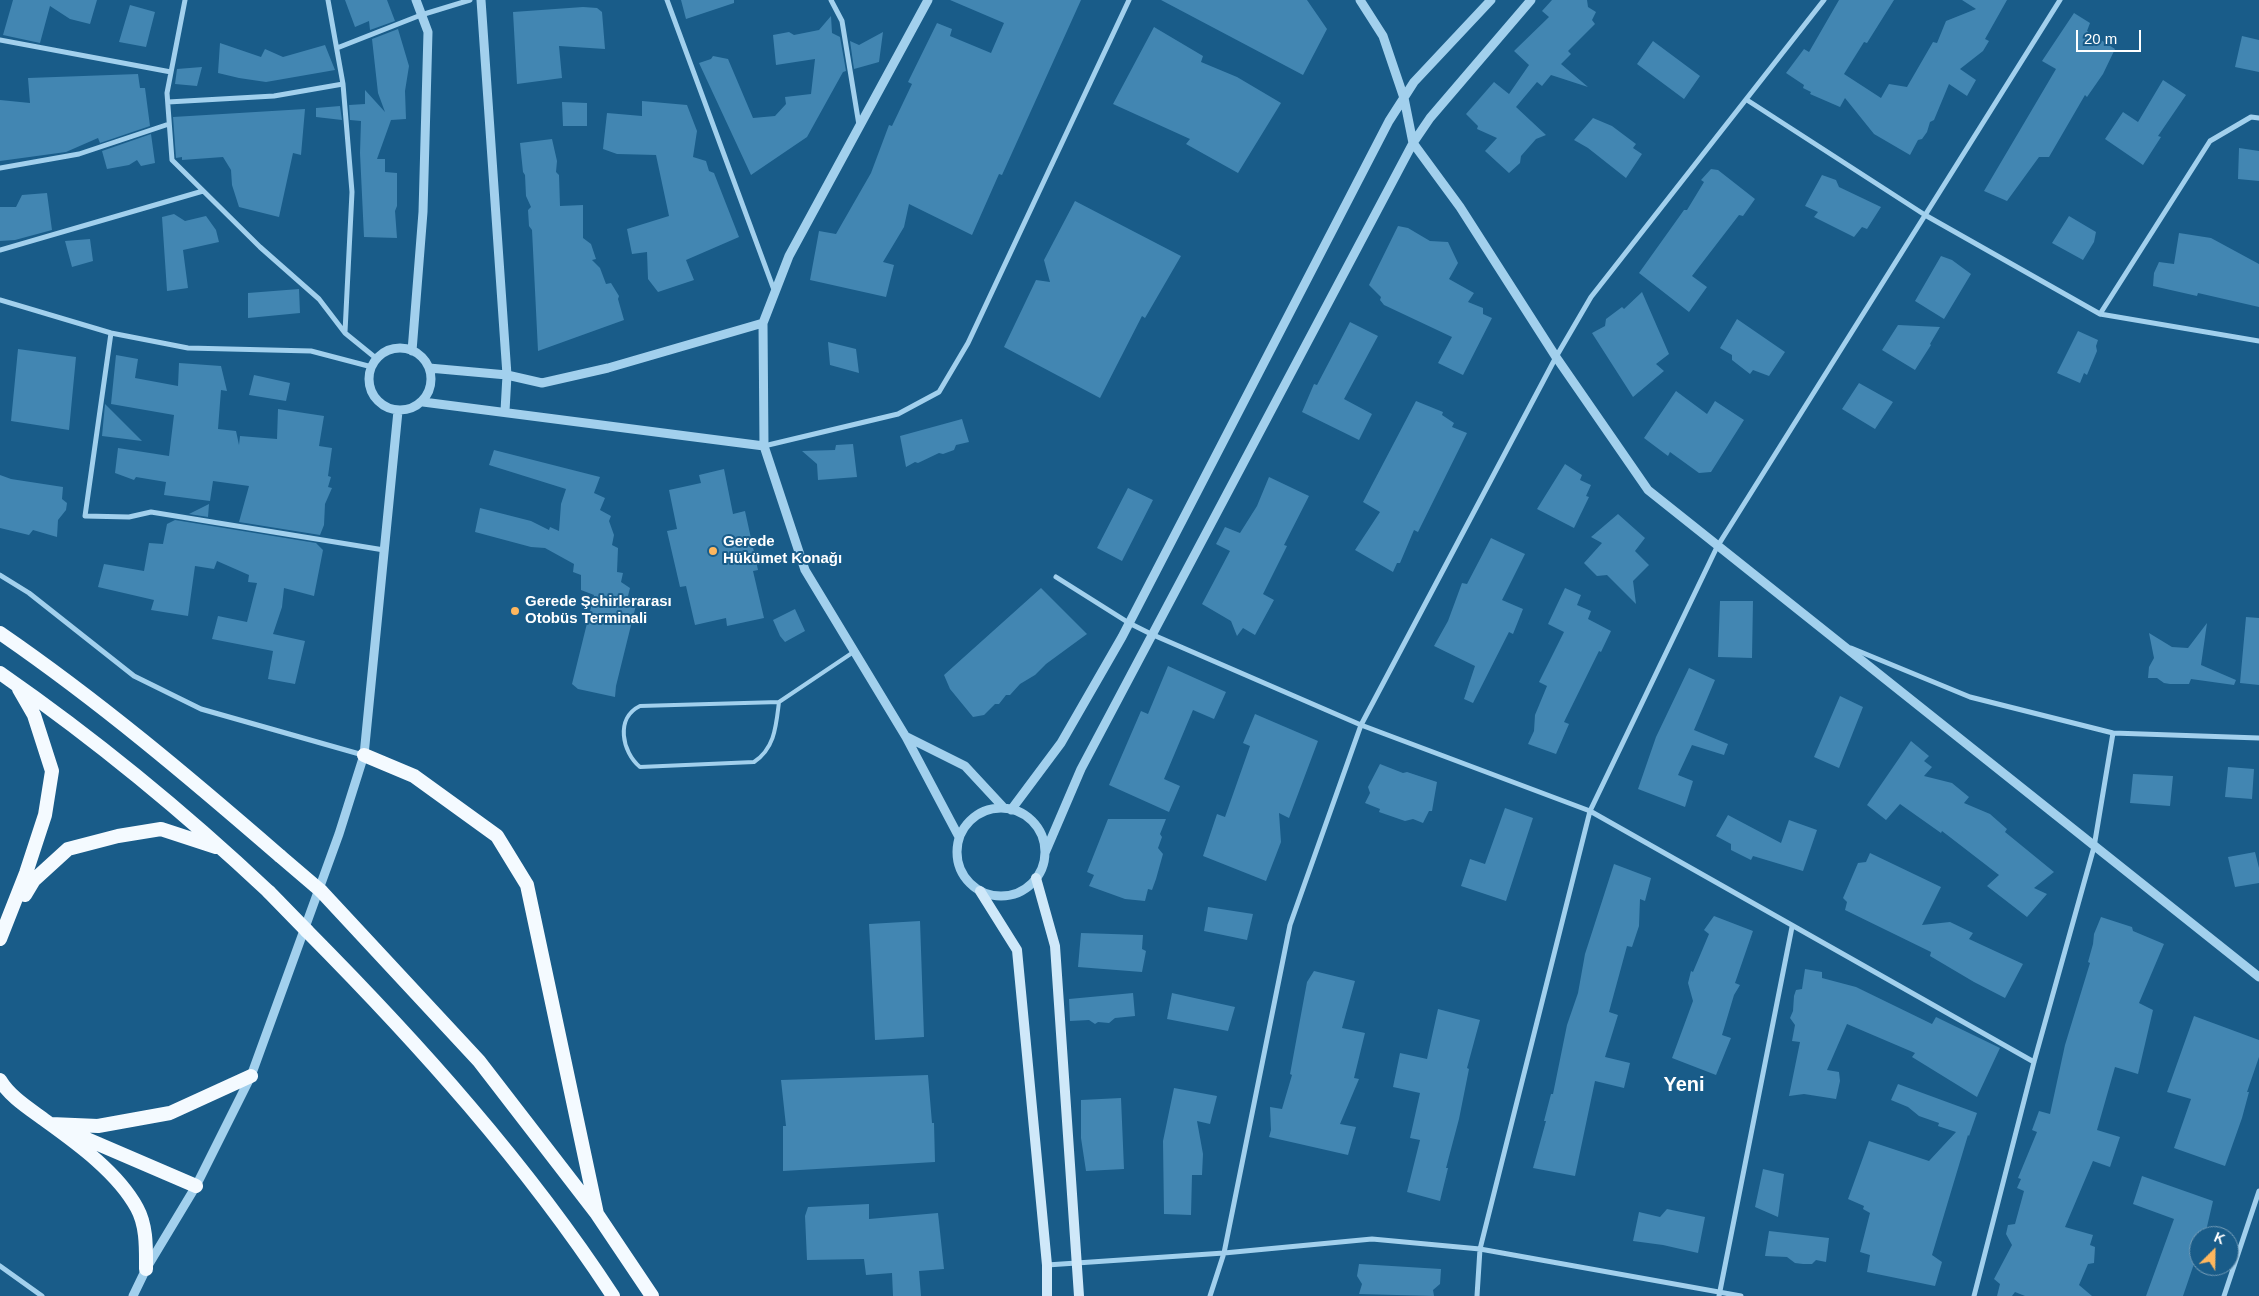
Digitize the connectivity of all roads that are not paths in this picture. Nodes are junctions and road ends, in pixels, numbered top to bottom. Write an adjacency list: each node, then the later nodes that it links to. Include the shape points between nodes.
1 (185, 0): 18 (street)
2 (328, 0): 17 (street)
3 (416, 0): 15 (street)
4 (470, 0): 15 (street)
5 (481, 0): 42 (street)
6 (667, 0): 31 (street)
7 (830, 0): 25 (street, via 842,21)
8 (928, 0): 25 (street)
9 (1129, 0): 46 (street, via 968,343 939,392 898,414)
10 (1360, 0): 20 (street, via 1383,36)
11 (1491, 0): 20 (street, via 1414,82)
12 (1531, 0): 26 (street, via 1430,118)
13 (1824, 0): 21 (street)
14 (2060, 0): 29 (street)
15 (422, 15): 17 (street); 38 (street, via 428,32 423,212)
16 (0, 40): 18 (street)
17 (337, 48): 19 (street)
18 (171, 72): 22 (street)
19 (342, 84): 22 (street, via 274,96); 36 (street, via 352,192)
20 (1404, 98): 26 (street); 51 (street, via 1384,130)
21 (1747, 100): 29 (street); 39 (street, via 1591,297)
22 (168, 102): 24 (street)
23 (2259, 118): 33 (street, via 2251,117 2210,141)
24 (169, 124): 27 (street, via 79,154); 28 (street, via 172,160)
25 (859, 127): 31 (street, via 789,256)
26 (1413, 143): 39 (street, via 1460,207); 53 (street)
27 (0, 168)
28 (203, 191): 30 (street); 36 (street, via 319,299)
29 (1925, 215): 33 (street); 47 (street)
30 (0, 250)
31 (774, 291): 34 (street)
32 (0, 300): 35 (street)
33 (2100, 314): 37 (street)
34 (763, 323): 42 (street, via 608,368 542,383); 46 (street)
35 (111, 333): 40 (street, via 188,348 311,351); 48 (street, via 85,516 129,517 151,512)
36 (345, 333): 40 (street)
37 (2259, 341)
38 (412, 350): 40 (street, via 393,349); 41 (street)
39 (1556, 357): 47 (street, via 1648,490); 59 (street)
40 (374, 363): 44 (street, via 370,386 373,396 388,408)
41 (429, 368): 42 (street); 43 (street, via 431,386)
42 (507, 375): 45 (street)
43 (423, 402): 44 (street); 45 (street)
44 (398, 411): 48 (street)
45 (505, 411): 46 (street)
46 (764, 446): 55 (street, via 805,570)
47 (1717, 548): 54 (street); 65 (street)
48 (384, 550): 63 (street)
49 (0, 575): 63 (street, via 29,593 142,680 201,709)
50 (1056, 577): 51 (street)
51 (1129, 623): 53 (street); 64 (street, via 1061,743)
52 (0, 632): 81 (highway, bridge, via 56,671 176,766 322,891 479,1061)
53 (1151, 634): 59 (street); 69 (street, via 1081,769)
54 (1836, 642): 60 (street, via 1970,697); 67 (street)
55 (854, 652): 58 (lane); 61 (street)
56 (0, 673): 57 (highway)
57 (16, 684): 68 (highway, via 99,746); 73 (highway, via 34,715 52,771 45,815)
58 (779, 702): 58 (lane, via 640,706 633,709 622,738 630,760 640,767 754,762 765,755 775,734)
59 (1362, 725): 65 (street); 83 (street, via 1290,926)
60 (2113, 732): 62 (street); 67 (street)
61 (906, 737): 64 (street, via 965,766); 66 (street)
62 (2259, 738)
63 (364, 756): 76 (street); 81 (highway, via 414,776 497,836 527,885)
64 (1007, 809): 66 (street, via 989,809 976,815 965,825); 69 (street, via 1028,818 1037,827)
65 (1590, 811): 72 (street); 82 (street)
66 (959, 837): 71 (street, via 958,862 970,884)
67 (2094, 848): 74 (street); 75 (street)
68 (223, 850): 73 (highway, via 161,829 68,849 34,880); 91 (highway, bridge, via 308,931 445,1075 576,1239)
69 (1045, 852): 70 (street)
70 (1036, 878): 71 (street, via 1016,894 1004,896); 84 (main road, via 1055,946)
71 (980, 891): 85 (main road, via 1017,950)
72 (1792, 927): 75 (street); 88 (street)
73 (3, 933)
74 (2259, 977)
75 (2034, 1062): 98 (street)
76 (251, 1076): 78 (highway, via 170,1113 98,1126); 79 (street)
77 (0, 1080): 78 (highway, via 5,1088)
78 (51, 1124): 79 (highway); 87 (highway, via 104,1166 138,1208 146,1237)
79 (196, 1186): 87 (street)
80 (2259, 1192): 99 (street)
81 (597, 1214): 92 (highway)
82 (1480, 1249): 83 (street, via 1372,1240); 88 (street); 96 (street)
83 (1224, 1253): 84 (street); 95 (street)
84 (1078, 1262): 85 (street); 94 (main road)
85 (1047, 1265): 93 (main road)
86 (0, 1266): 89 (street)
87 (146, 1268): 90 (street)
88 (1719, 1294): 97 (street)
89 (42, 1296)
90 (133, 1296)
91 (613, 1296)
92 (652, 1296)
93 (1047, 1296)
94 (1079, 1296)
95 (1210, 1296)
96 (1477, 1296)
97 (1741, 1296)
98 (1974, 1296)
99 (2224, 1296)

